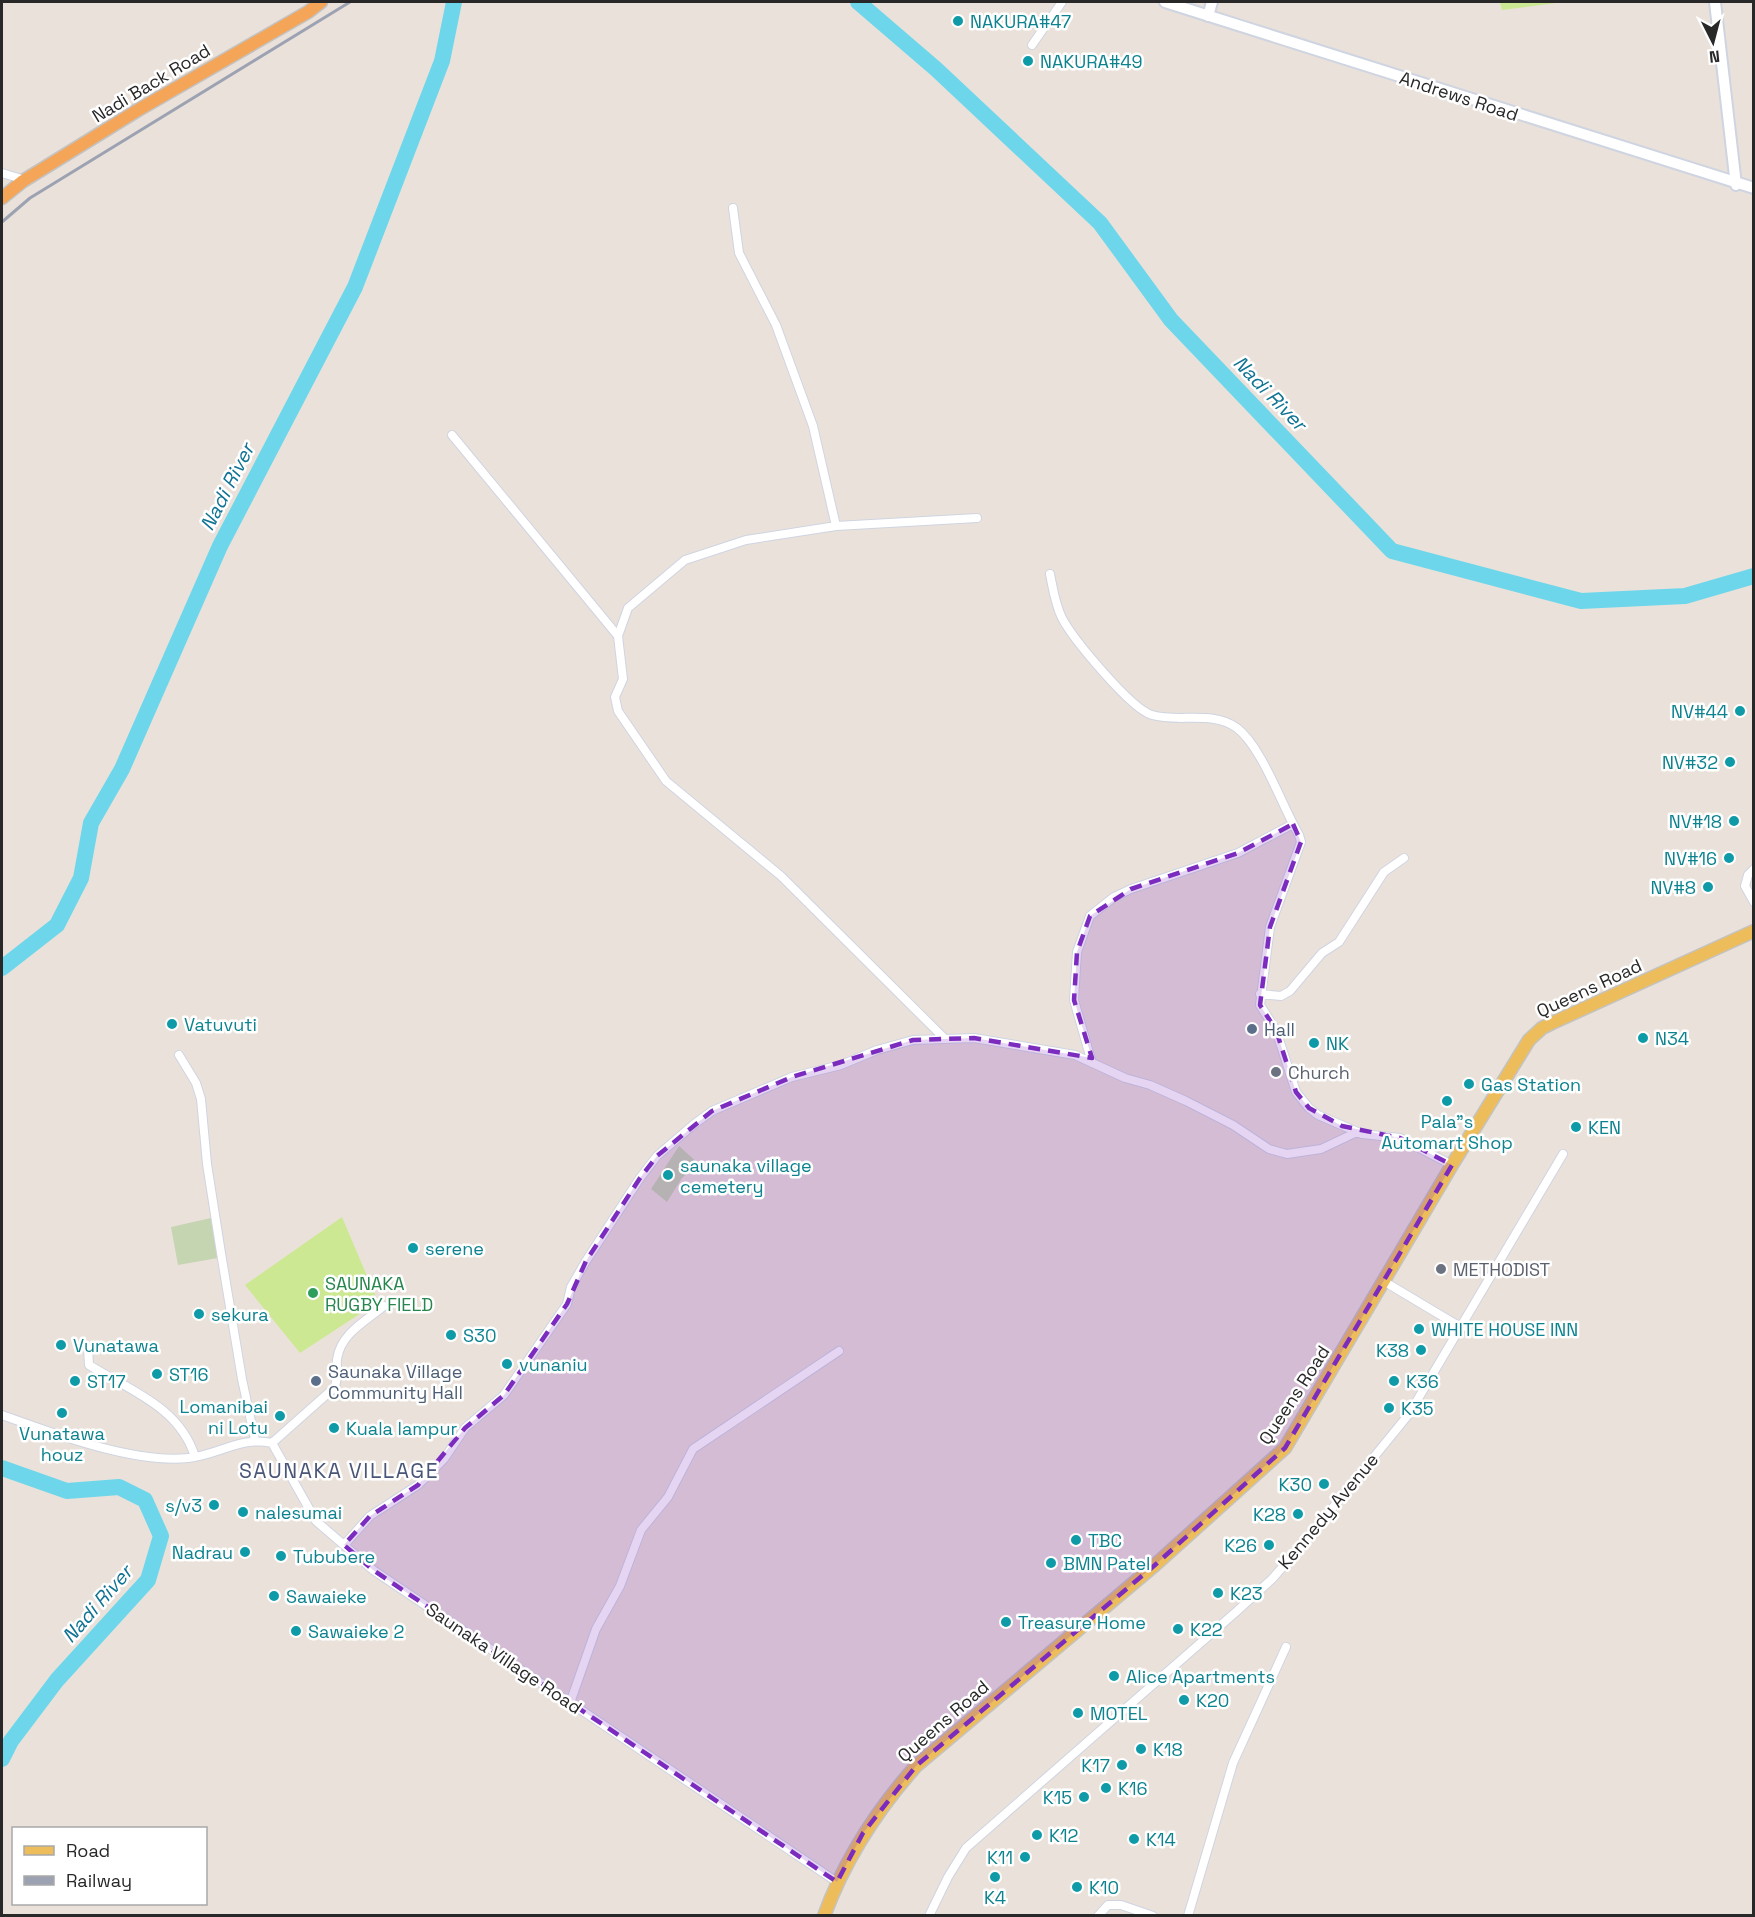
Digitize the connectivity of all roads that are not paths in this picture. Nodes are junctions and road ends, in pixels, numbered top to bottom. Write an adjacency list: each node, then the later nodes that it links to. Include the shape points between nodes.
1 (321, 2): 9 (highway, Nadi Back Road)
2 (1062, 2): 7 (street)
3 (1165, 2): 6 (main road, Andrews Road)
4 (1212, 2): 6 (main road)
5 (1715, 2): 10 (main road)
6 (1208, 15): 10 (main road, Andrews Road)
7 (1032, 45)
8 (2, 173): 9 (street)
9 (25, 180): 12 (highway, Nadi Back Road)
10 (1736, 185): 11 (main road, Andrews Road)
11 (1754, 188)
12 (2, 198)
13 (733, 208): 16 (street, via 739,253 776,326 813,426)
14 (452, 435): 18 (street)
15 (976, 518): 16 (street)
16 (836, 525): 18 (street, via 746,540 685,560 628,608)
17 (1050, 574): 19 (street, via 1056,604 1067,627 1133,705 1157,716 1215,718 1238,729 1252,746)
18 (618, 636): 25 (street, via 622,680 615,697 618,711 666,781 781,876)
19 (1293, 824): 24 (street, via 1301,842 1270,927); 27 (street, via 1238,852 1131,889 1090,916 1077,952 1074,992)
20 (1404, 858): 24 (street, via 1384,872 1339,942 1322,953 1290,991 1281,996)
21 (1754, 869): 22 (street, via 1745,889)
22 (1754, 902)
23 (1754, 931): 30 (main road, Queens Road, via 1542,1028 1521,1053)
24 (1260, 994): 28 (street, via 1260,1005 1276,1030 1301,1101 1318,1115)
25 (944, 1038): 27 (street, via 1013,1044 1075,1055); 40 (street, via 913,1040 792,1077 712,1111 679,1136 640,1178 586,1261 571,1287 567,1304 504,1395 465,1428 444,1459 418,1485 370,1516)
26 (179, 1055): 37 (street, via 201,1099 207,1164)
27 (1092, 1063): 28 (street, via 1186,1101 1269,1149 1287,1154 1322,1149)
28 (1357, 1132): 30 (street, via 1400,1138)
29 (1563, 1154): 33 (street, Kennedy Avenue)
30 (1452, 1165): 31 (main road, Queens Road)
31 (1385, 1282): 33 (street); 43 (main road, Queens Road, via 1285,1448 1155,1565 916,1766 863,1833)
32 (384, 1306): 38 (street, via 346,1338 338,1357 334,1388)
33 (1462, 1328): 45 (street, Kennedy Avenue, via 1409,1414 1272,1579 966,1848)
34 (88, 1348): 39 (street, via 89,1365 140,1393 172,1418)
35 (839, 1351): 42 (street, via 693,1449 668,1497 641,1530 620,1586 596,1629)
36 (2, 1415): 39 (street, via 100,1446 153,1456)
37 (255, 1440): 38 (street); 39 (street)
38 (272, 1443): 40 (street, Saunaka Village Road, via 316,1521)
39 (195, 1457)
40 (344, 1545): 42 (street, Saunaka Village Road, via 373,1570)
41 (1286, 1647): 48 (street, via 1233,1763)
42 (570, 1703): 43 (street, Saunaka Village Road)
43 (837, 1882): 44 (main road, Queens Road)
44 (824, 1916)
45 (930, 1916)
46 (1098, 1916): 47 (street, via 1108,1905 1121,1905)
47 (1153, 1916)
48 (1188, 1916)

